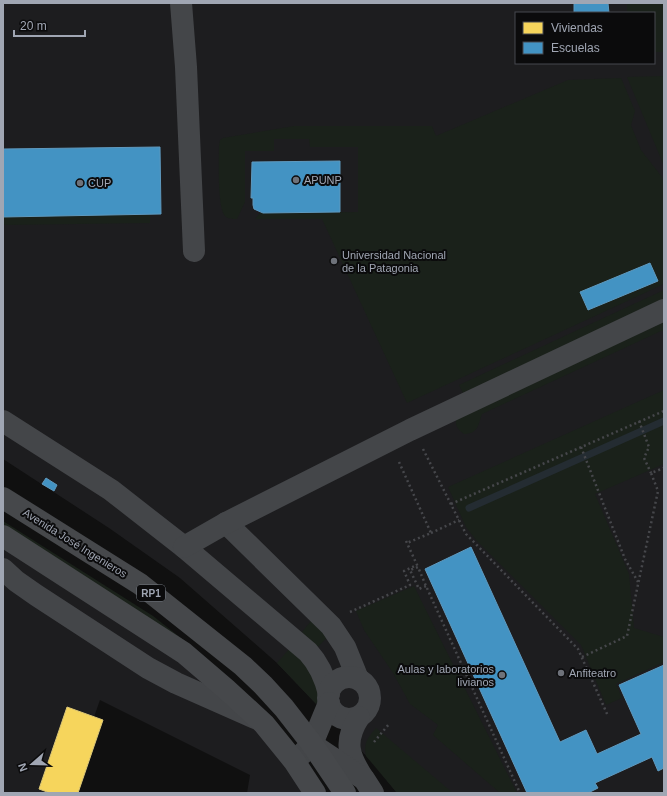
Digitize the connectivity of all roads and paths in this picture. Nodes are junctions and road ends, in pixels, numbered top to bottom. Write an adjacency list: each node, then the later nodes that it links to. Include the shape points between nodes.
1 (181, 3): 2 (lane)
2 (194, 251)
3 (664, 310): 15 (lane, via 415,428)
4 (664, 410): 6 (path)
5 (3, 421): 18 (lane, via 111,490)
6 (639, 421): 8 (path); 11 (path, via 649,447 644,458)
7 (421, 444): 13 (path)
8 (581, 447): 13 (path); 21 (path, via 625,559)
9 (397, 456): 16 (path)
10 (664, 468): 11 (path)
11 (651, 473): 21 (path, via 658,491)
12 (3, 498): 29 (main road, Avenida José Ingenieros / RP1, via 140,584 179,614 258,680)
13 (451, 504): 14 (path)
14 (459, 520): 16 (path); 23 (path, via 466,534 578,649)
15 (226, 523): 18 (lane); 24 (lane, via 331,626 345,647)
16 (431, 532): 19 (path, via 407,542)
17 (3, 536): 28 (main road, via 184,654)
18 (184, 547): 25 (lane, via 308,652 317,662)
19 (418, 567): 22 (path); 22 (path, via 410,570 419,589)
20 (3, 569): 28 (lane, via 16,581 148,668 176,684)
21 (638, 582): 23 (path, via 627,636)
22 (426, 586): 34 (path)
23 (582, 657): 26 (path)
24 (358, 679): 25 (lane, via 340,679 333,685); 27 (lane, via 366,685 370,694 370,703)
25 (329, 698): 27 (lane, via 333,712 340,718 350,720); 29 (lane)
26 (608, 716)
27 (359, 717): 31 (lane, via 353,726 350,752 354,764)
28 (260, 720): 30 (main road)
29 (312, 744): 30 (lane); 31 (lane); 33 (main road, Avenida José Ingenieros / RP1)
30 (294, 761): 32 (main road)
31 (369, 786)
32 (315, 793)
33 (345, 793)
34 (520, 793)

